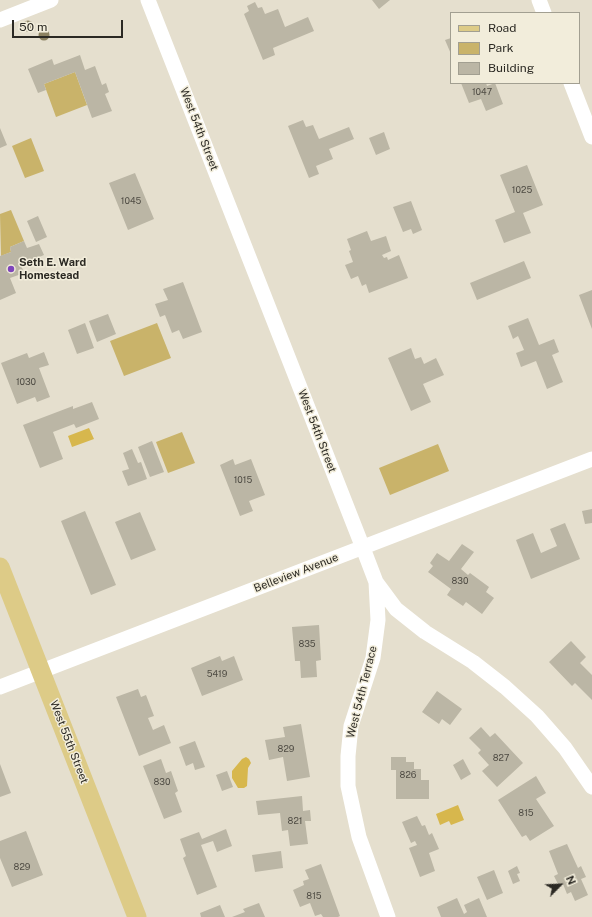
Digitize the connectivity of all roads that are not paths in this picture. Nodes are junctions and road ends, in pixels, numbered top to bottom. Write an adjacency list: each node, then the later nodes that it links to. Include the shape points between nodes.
1 (51, 0): 5 (street)
2 (148, 0): 9 (street, West 54th Street)
3 (539, 0): 4 (street)
4 (544, 12)
5 (0, 20)
6 (571, 84): 7 (street)
7 (592, 137)
8 (592, 459): 9 (street, Belleview Avenue)
9 (363, 548): 11 (street, West 54th Street); 12 (street, Belleview Avenue)
10 (0, 567): 12 (main road, West 55th Street)
11 (376, 582): 14 (street, West 54th Street, via 396,609 505,687 537,716 565,748); 16 (street, West 54th Terrace, via 378,620 373,658 351,726 348,786 359,838)
12 (41, 670): 13 (street, Belleview Avenue); 15 (main road, West 55th Street)
13 (0, 687)
14 (592, 786)
15 (137, 917)
16 (388, 917)

